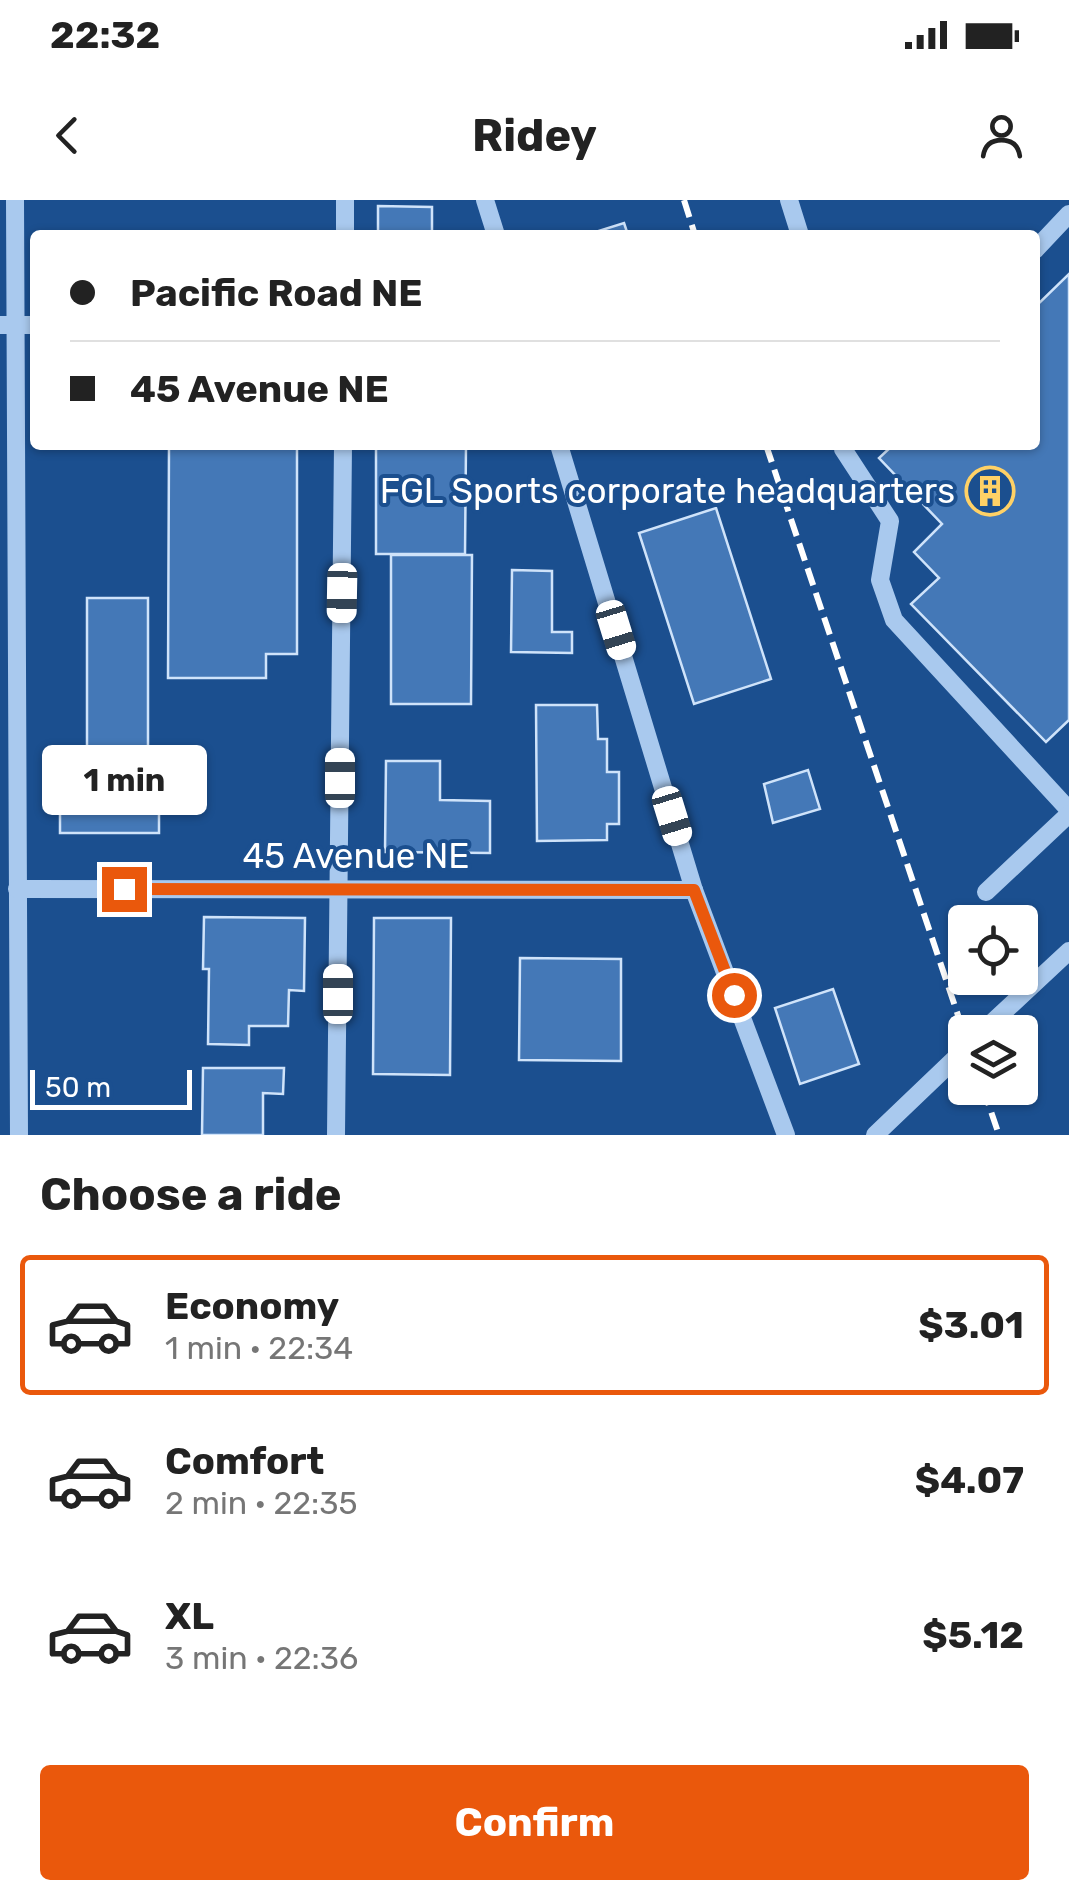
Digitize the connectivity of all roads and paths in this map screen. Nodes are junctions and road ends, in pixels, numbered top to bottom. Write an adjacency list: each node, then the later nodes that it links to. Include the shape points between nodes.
1 (15, 200): 10 (street)
2 (345, 200): 6 (street)
3 (485, 200): 7 (street)
4 (789, 200): 8 (street)
5 (1069, 214): 9 (street)
6 (345, 230)
7 (494, 230)
8 (798, 230)
9 (1040, 245)
10 (7, 324): 11 (street)
11 (8, 399): 15 (street)
12 (343, 450): 18 (street)
13 (561, 450): 20 (street)
14 (846, 450): 17 (street, via 890,520 880,580 894,620)
15 (8, 582): 16 (street)
16 (8, 609): 19 (street)
17 (1069, 812): 21 (street)
18 (338, 888): 19 (street, 45 Avenue NE); 20 (street, 45 Avenue NE); 27 (street)
19 (17, 889): 23 (street)
20 (694, 890): 28 (street)
21 (986, 892)
22 (1069, 951): 24 (street)
23 (9, 974): 26 (street)
24 (1000, 1015)
25 (948, 1064): 29 (street)
26 (19, 1135)
27 (336, 1135)
28 (786, 1135)
29 (875, 1135)

